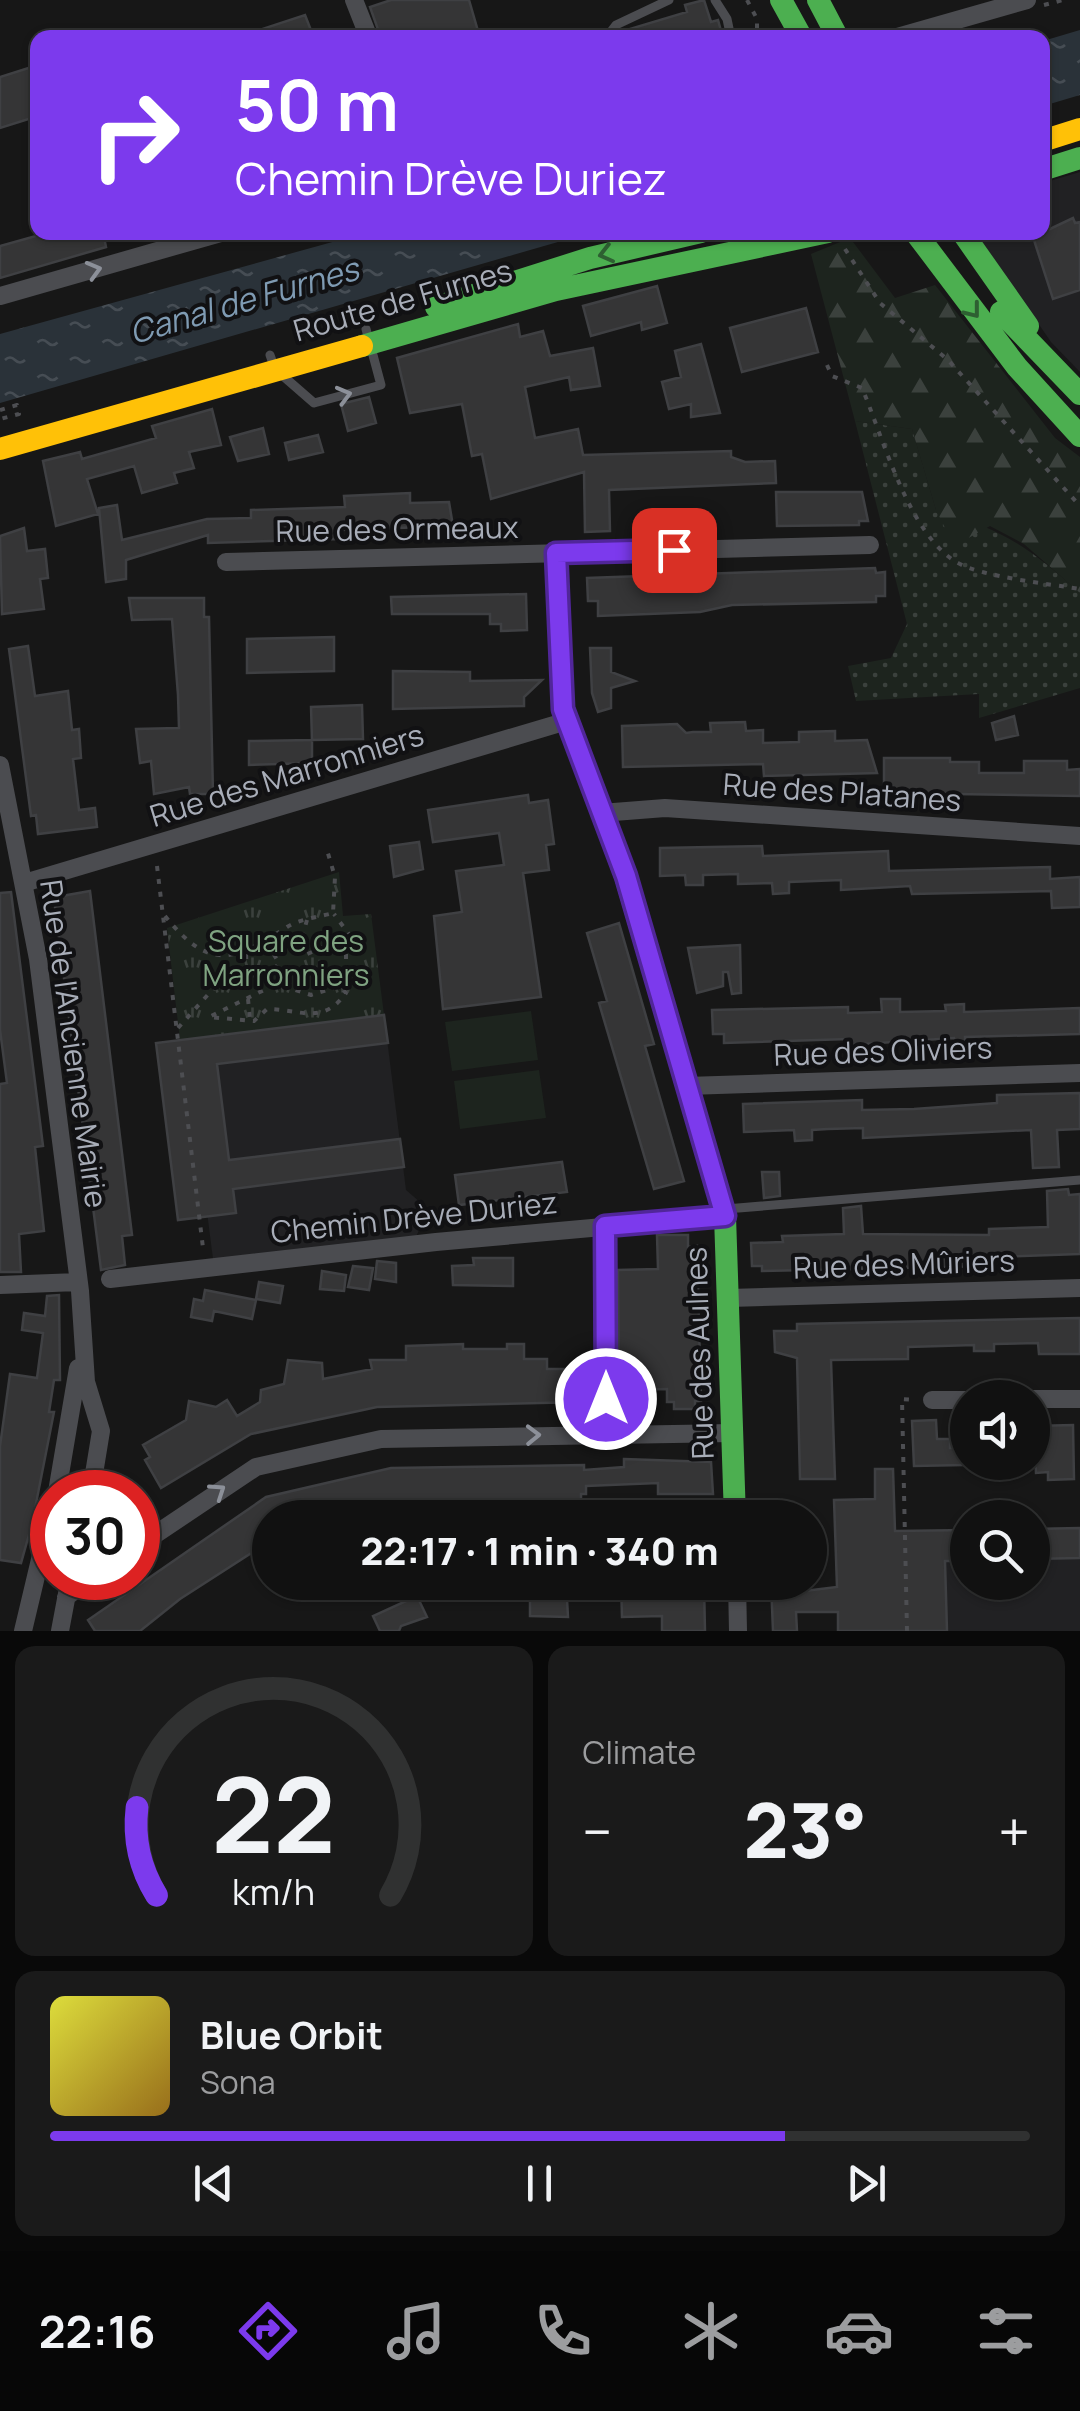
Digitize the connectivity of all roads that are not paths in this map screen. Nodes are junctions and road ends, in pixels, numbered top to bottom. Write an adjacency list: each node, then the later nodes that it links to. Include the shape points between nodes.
1 (354, 0): 7 (street)
2 (668, 0): 8 (lane)
3 (714, 0): 9 (lane)
4 (781, 0): 10 (main road)
5 (818, 0): 11 (main road)
6 (1027, 0): 12 (street)
7 (366, 30)
8 (612, 30)
9 (729, 30)
10 (798, 30)
11 (834, 30)
12 (922, 30)
13 (1080, 129): 14 (main road)
14 (1050, 138)
15 (1080, 158): 16 (main road)
16 (1050, 167)
17 (196, 240): 23 (street, one-way to 17)
18 (667, 240): 24 (main road, Route de Furnes, one-way to 24, via 590,258)
19 (836, 240): 24 (main road, Route de Furnes, via 604,278)
20 (921, 240): 28 (main road, one-way to 28, via 1016,367)
21 (946, 240): 26 (main road, via 1009,322)
22 (968, 240): 26 (main road)
23 (0, 296)
24 (368, 335): 25 (main road, Route de Furnes); 25 (lane, one-way to 24, via 314,403 380,385)
25 (272, 362): 27 (main road, Route de Furnes); 29 (main road, Route de Furnes)
26 (1080, 394)
27 (0, 432)
28 (1080, 436)
29 (0, 450)
30 (870, 545): 31 (street, Rue des Ormeaux)
31 (556, 553): 32 (street, Rue des Ormeaux); 33 (main road, Rue des Aulnes, via 559,683)
32 (226, 562)
33 (567, 721): 35 (main road, Rue des Aulnes); 37 (street, Rue des Marronniers)
34 (0, 765): 37 (street, Rue de l'Ancienne Mairie)
35 (601, 813): 36 (street, Rue des Platanes, via 665,808); 39 (main road, Rue des Aulnes)
36 (1080, 836)
37 (24, 884): 44 (street, Rue de l'Ancienne Mairie)
38 (1080, 1073): 39 (street, Rue des Oliviers)
39 (687, 1086): 41 (main road, Rue des Aulnes)
40 (1080, 1180): 41 (lane)
41 (724, 1213): 42 (street, Chemin Drève Duriez); 47 (main road, Rue des Aulnes)
42 (605, 1226): 43 (street, Chemin Drève Duriez); 54 (street)
43 (110, 1279)
44 (78, 1282): 45 (street); 48 (street, Rue de l'Ancienne Mairie)
45 (0, 1285)
46 (1080, 1288): 47 (street, Rue des Mûriers)
47 (728, 1298): 53 (main road, Rue des Aulnes)
48 (82, 1333): 55 (street, Rue de l'Ancienne Mairie); 56 (street, Rue de l'Ancienne Mairie)
49 (1080, 1399): 52 (street)
50 (932, 1400): 51 (street)
51 (950, 1400)
52 (1050, 1400)
53 (733, 1433): 54 (street); 59 (main road, Rue des Aulnes)
54 (606, 1434): 60 (street, one-way to 54, via 249,1470 272,1462 392,1437)
55 (66, 1446): 56 (street, via 86,1437); 57 (street, Rue de l'Ancienne Mairie)
56 (100, 1451): 58 (street, Rue de l'Ancienne Mairie)
57 (61, 1470)
58 (96, 1470)
59 (735, 1500)
60 (160, 1531)
61 (30, 1600): 64 (street)
62 (65, 1600): 65 (street)
63 (737, 1600): 66 (street)
64 (23, 1631)
65 (60, 1631)
66 (738, 1631)

